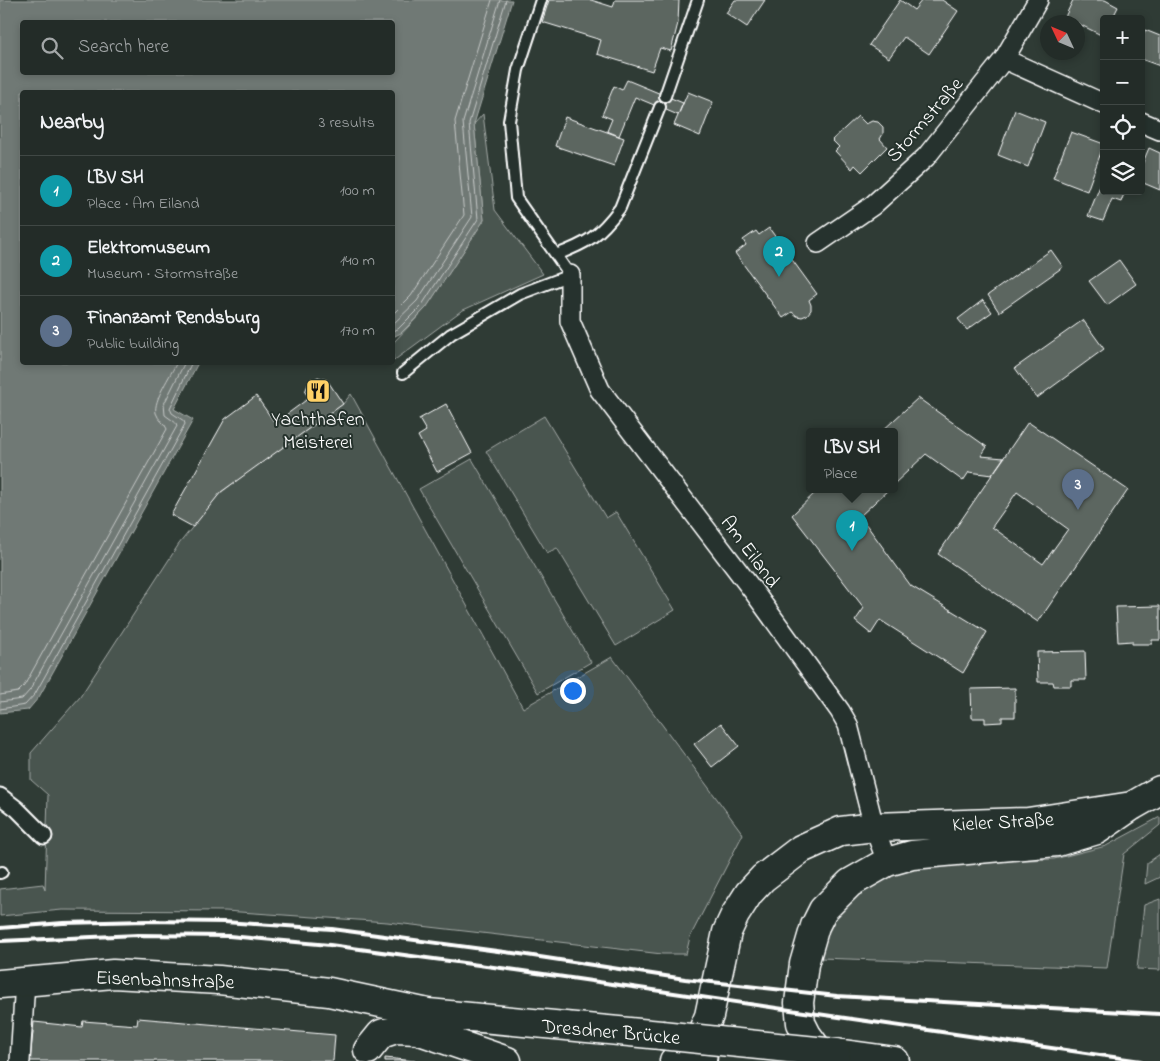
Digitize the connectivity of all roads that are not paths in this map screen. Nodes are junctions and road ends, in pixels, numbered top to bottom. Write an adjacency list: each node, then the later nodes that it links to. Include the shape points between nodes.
1 (542, 0): 11 (lane, via 518,70 509,120 516,198)
2 (698, 0): 5 (lane)
3 (1038, 0): 4 (street, Stormstraße)
4 (1004, 59): 6 (street); 10 (street, Stormstraße, via 926,157 872,206)
5 (664, 96)
6 (1100, 102)
7 (660, 107): 11 (lane, via 620,208 589,241)
8 (1145, 124): 9 (street)
9 (1160, 130)
10 (818, 243)
11 (556, 255): 12 (lane)
12 (570, 276): 13 (lane, via 520,294 451,334); 17 (street, Am Eiland, via 570,322 600,390 840,711 848,725)
13 (403, 373)
14 (1160, 790): 16 (main road, Kieler Straße)
15 (0, 796): 18 (street)
16 (1132, 806): 17 (main road, Kieler Straße, via 1028,822); 19 (main road, Kieler Straße, via 1096,830 1057,842 912,855)
17 (874, 827): 19 (street, Am Eiland); 23 (main road, Kieler Straße, via 841,831 801,849 749,893 727,932)
18 (44, 836)
19 (887, 862): 24 (main road, Kieler Straße, via 850,883 823,910 804,964 799,1003)
20 (13, 983): 21 (main road, Eisenbahnstraße, via 113,974 219,980); 27 (street)
21 (329, 992): 22 (main road, Dresdner Brücke); 25 (main road, via 361,1017 366,1032)
22 (428, 1014): 26 (main road, Dresdner Brücke, bridge, via 661,1035); 28 (main road, via 467,1030)
23 (709, 1016): 29 (main road, Kieler Straße, via 694,1043); 30 (street)
24 (801, 1022): 26 (main road, via 812,1041); 31 (lane)
25 (367, 1055): 28 (main road, via 381,1034 396,1029 417,1030)
26 (831, 1057): 32 (main road, Dresdner Brücke)
27 (20, 1061)
28 (508, 1061)
29 (674, 1061)
30 (704, 1061)
31 (790, 1061)
32 (895, 1061)

